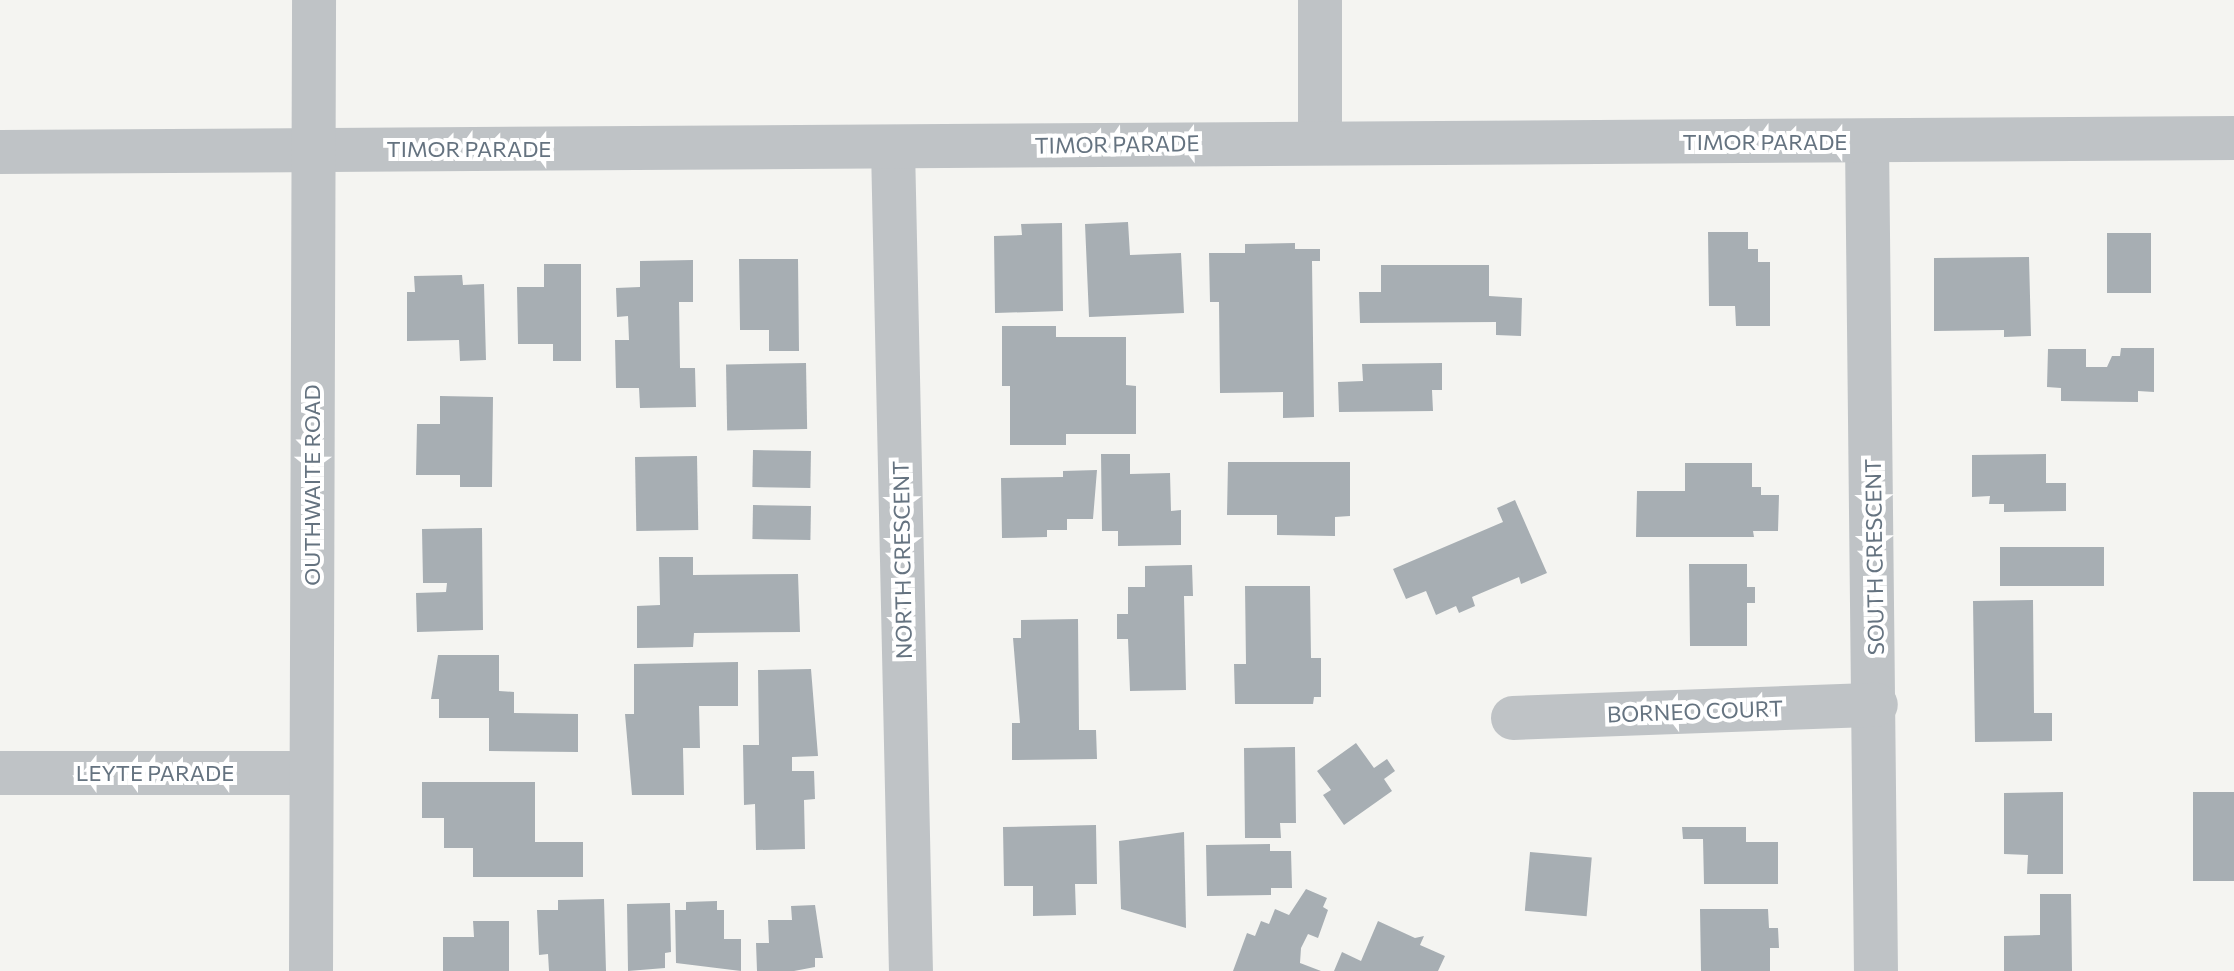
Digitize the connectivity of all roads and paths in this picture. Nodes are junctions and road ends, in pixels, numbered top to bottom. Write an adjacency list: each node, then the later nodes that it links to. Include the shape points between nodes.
1 (314, 0): 7 (street, OUTHWAITE ROAD)
2 (1320, 0): 4 (street)
3 (2234, 138): 5 (street, TIMOR PARADE)
4 (1320, 140): 5 (street, TIMOR PARADE); 6 (street, TIMOR PARADE)
5 (1867, 142): 9 (street, SOUTH CRESCENT)
6 (893, 148): 7 (street, TIMOR PARADE); 14 (street, NORTH CRESCENT)
7 (316, 149): 8 (street, TIMOR PARADE); 12 (street, OUTHWAITE ROAD)
8 (0, 152)
9 (1876, 705): 10 (street, BORNEO COURT); 15 (street, SOUTH CRESCENT)
10 (1513, 718)
11 (0, 773): 12 (street, LEYTE PARADE)
12 (310, 773): 13 (street, OUTHWAITE ROAD)
13 (311, 971)
14 (911, 971)
15 (1876, 971)

